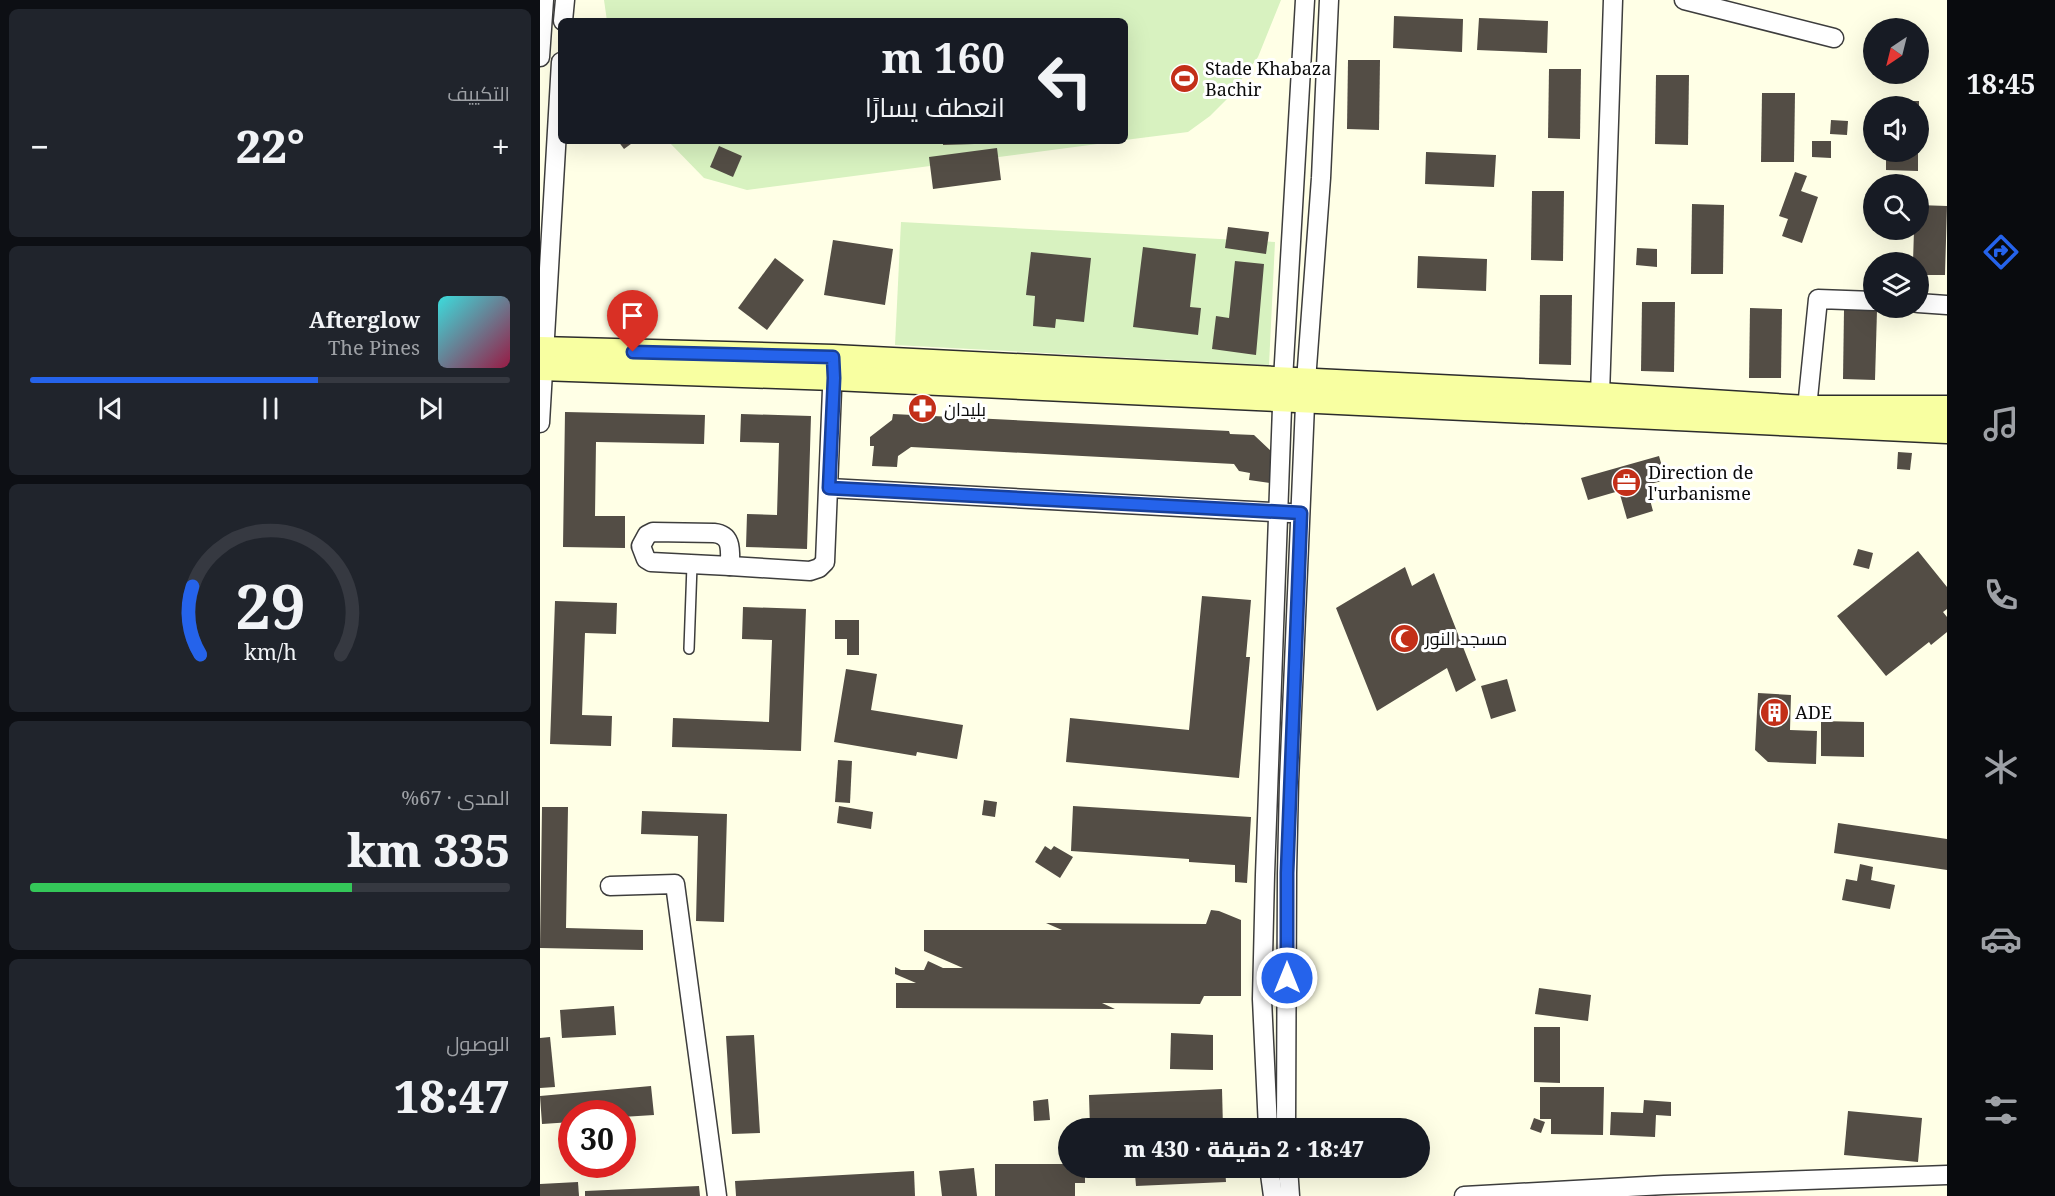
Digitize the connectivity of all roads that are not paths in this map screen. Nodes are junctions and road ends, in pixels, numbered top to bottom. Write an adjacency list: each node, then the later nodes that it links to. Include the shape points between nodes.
1 (544, 0): 9 (street)
2 (565, 0): 7 (street)
3 (1305, 0): 16 (street)
4 (1329, 0): 16 (street, via 1321,178)
5 (1613, 0): 17 (street)
6 (1684, 0): 8 (street)
7 (563, 18)
8 (1834, 39)
9 (540, 57)
10 (558, 109): 14 (street)
11 (1863, 301): 18 (street, via 1818,299)
12 (1929, 304): 13 (street)
13 (1947, 305)
14 (542, 359): 15 (street); 20 (street)
15 (833, 368): 16 (street); 22 (street)
16 (1295, 391): 17 (street); 21 (street); 23 (street); 24 (street)
17 (1600, 395): 18 (street)
18 (1807, 408): 19 (street)
19 (1947, 408)
20 (540, 423)
21 (1947, 431)
22 (829, 488): 23 (street); 26 (street, via 827,557 819,568 810,571)
23 (1279, 512): 24 (street); 28 (street)
24 (1301, 513): 29 (street)
25 (692, 565): 26 (street); 26 (street, via 651,562 642,553 643,540 652,532 719,533 729,542); 27 (lane)
26 (730, 566)
27 (689, 649)
28 (1269, 781): 29 (street); 31 (street)
29 (1289, 782): 32 (street)
30 (610, 886): 39 (street, via 675,884)
31 (1263, 999): 32 (street); 33 (street)
32 (1287, 999): 34 (street)
33 (1268, 1118)
34 (1286, 1118)
35 (1947, 1175): 38 (street)
36 (1270, 1178): 40 (street)
37 (1289, 1178): 41 (street)
38 (1664, 1191): 42 (street)
39 (717, 1196)
40 (1272, 1196)
41 (1290, 1196)
42 (1464, 1196)

